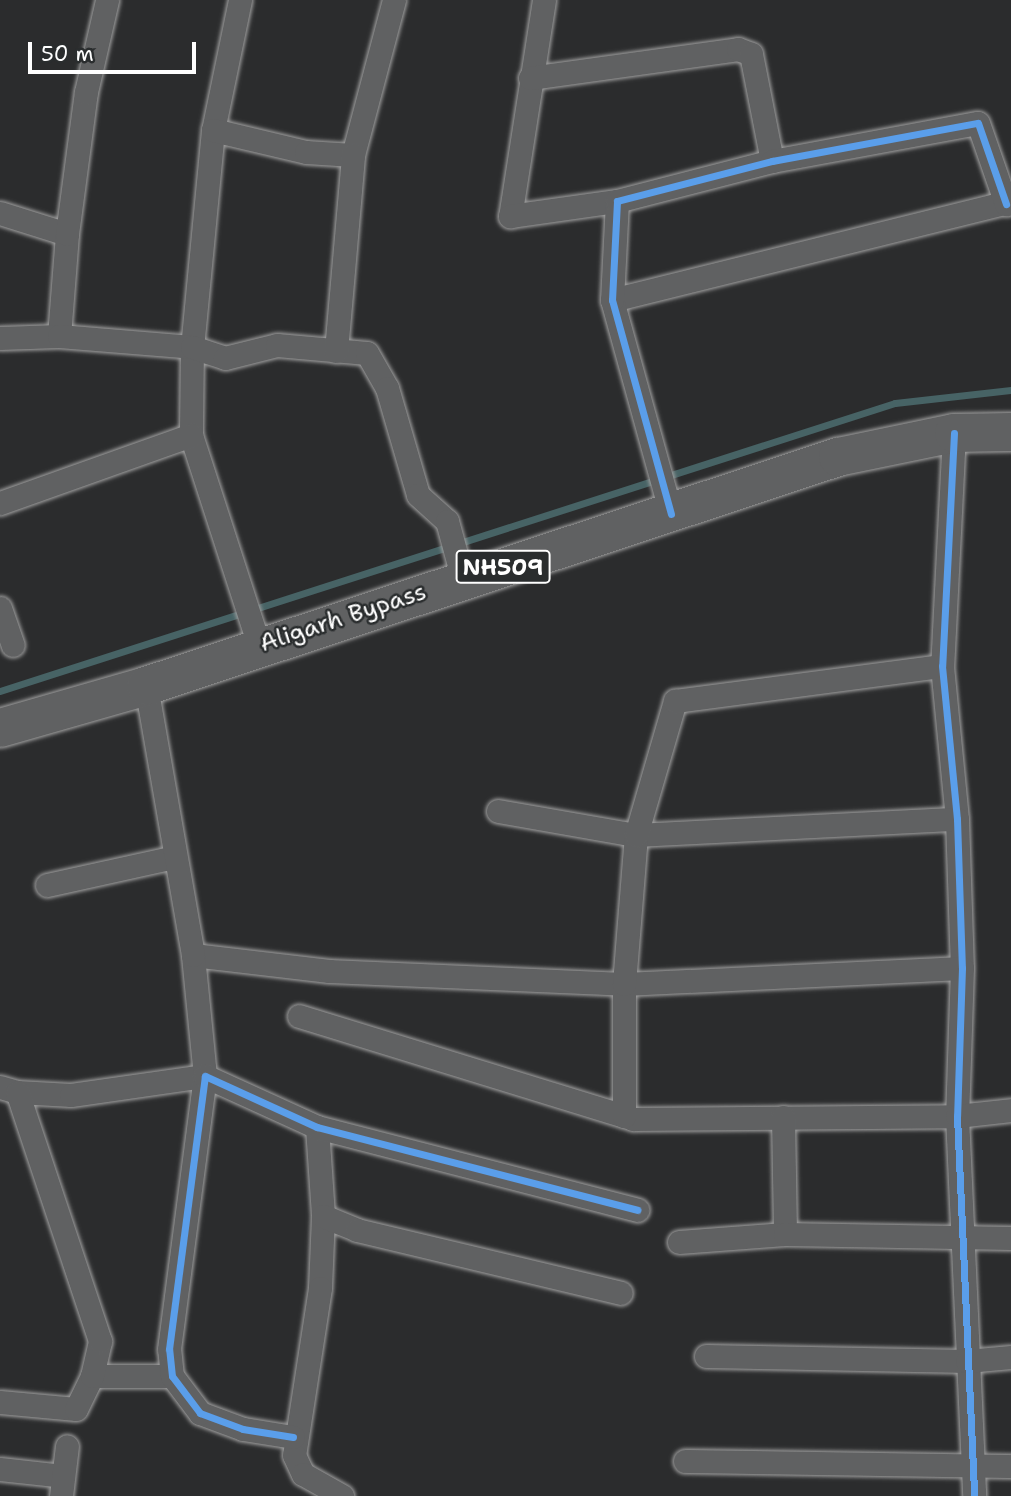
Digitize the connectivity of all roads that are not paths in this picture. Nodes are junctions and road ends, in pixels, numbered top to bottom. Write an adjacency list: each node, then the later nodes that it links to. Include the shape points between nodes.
1 (107, 0): 12 (street, via 86,92)
2 (240, 0): 6 (street)
3 (394, 0): 7 (street)
4 (544, 0): 5 (street)
5 (530, 78): 8 (street, via 738,49 751,54); 9 (street, via 509,216)
6 (213, 130): 7 (street, via 306,152); 16 (street)
7 (353, 155): 17 (street)
8 (772, 161): 9 (street); 10 (street, via 978,123)
9 (617, 201): 13 (street)
10 (1009, 203): 13 (street)
11 (0, 213): 12 (street)
12 (66, 234): 14 (street)
13 (612, 300): 22 (street)
14 (59, 336): 15 (street); 16 (street)
15 (0, 338)
16 (192, 347): 17 (street, via 225,358 277,345); 20 (street)
17 (336, 351): 23 (street, via 367,353 376,366 387,388 418,495 447,521)
18 (1011, 432): 19 (highway, Aligarh Bypass / NH509)
19 (954, 433): 22 (highway, Aligarh Bypass / NH509, via 838,457); 27 (street)
20 (191, 436): 21 (street); 25 (street)
21 (0, 503)
22 (669, 506): 23 (highway, Aligarh Bypass / NH509)
23 (462, 574): 25 (highway, Aligarh Bypass / NH509)
24 (0, 608): 26 (street)
25 (257, 636): 28 (highway, Aligarh Bypass / NH509)
26 (13, 645)
27 (942, 666): 31 (street); 32 (street, via 675,701)
28 (146, 685): 29 (highway, Aligarh Bypass / NH509); 33 (street)
29 (0, 728)
30 (498, 811): 32 (street)
31 (957, 819): 32 (street); 36 (street)
32 (636, 835): 37 (street)
33 (174, 858): 34 (street); 35 (street)
34 (47, 885)
35 (193, 955): 37 (street, via 328,971); 39 (street)
36 (962, 968): 37 (street); 43 (street)
37 (624, 984): 42 (street)
38 (299, 1016): 42 (street)
39 (205, 1076): 40 (street, via 71,1095); 45 (street); 57 (street, via 169,1349)
40 (8, 1090): 56 (street, via 100,1341)
41 (1011, 1110): 43 (street)
42 (624, 1116): 44 (street)
43 (957, 1116): 44 (street); 50 (street)
44 (783, 1117): 48 (street)
45 (317, 1127): 46 (street); 47 (street)
46 (637, 1210)
47 (323, 1216): 52 (street, via 357,1230); 59 (street, via 314,1341)
48 (786, 1234): 50 (street); 51 (street)
49 (1011, 1238): 50 (street)
50 (964, 1240): 55 (street)
51 (679, 1242)
52 (621, 1293)
53 (706, 1356): 55 (street)
54 (1011, 1357): 55 (street)
55 (967, 1361): 62 (street)
56 (92, 1376): 57 (street); 58 (street, via 76,1409)
57 (172, 1377): 59 (street, via 200,1413 243,1429)
58 (0, 1402)
59 (293, 1437): 66 (street, via 294,1455 303,1474)
60 (67, 1446): 65 (street)
61 (685, 1461): 62 (street)
62 (974, 1464): 63 (street); 67 (street)
63 (1011, 1466)
64 (0, 1469): 65 (street)
65 (62, 1486)
66 (342, 1496)
67 (974, 1496)

